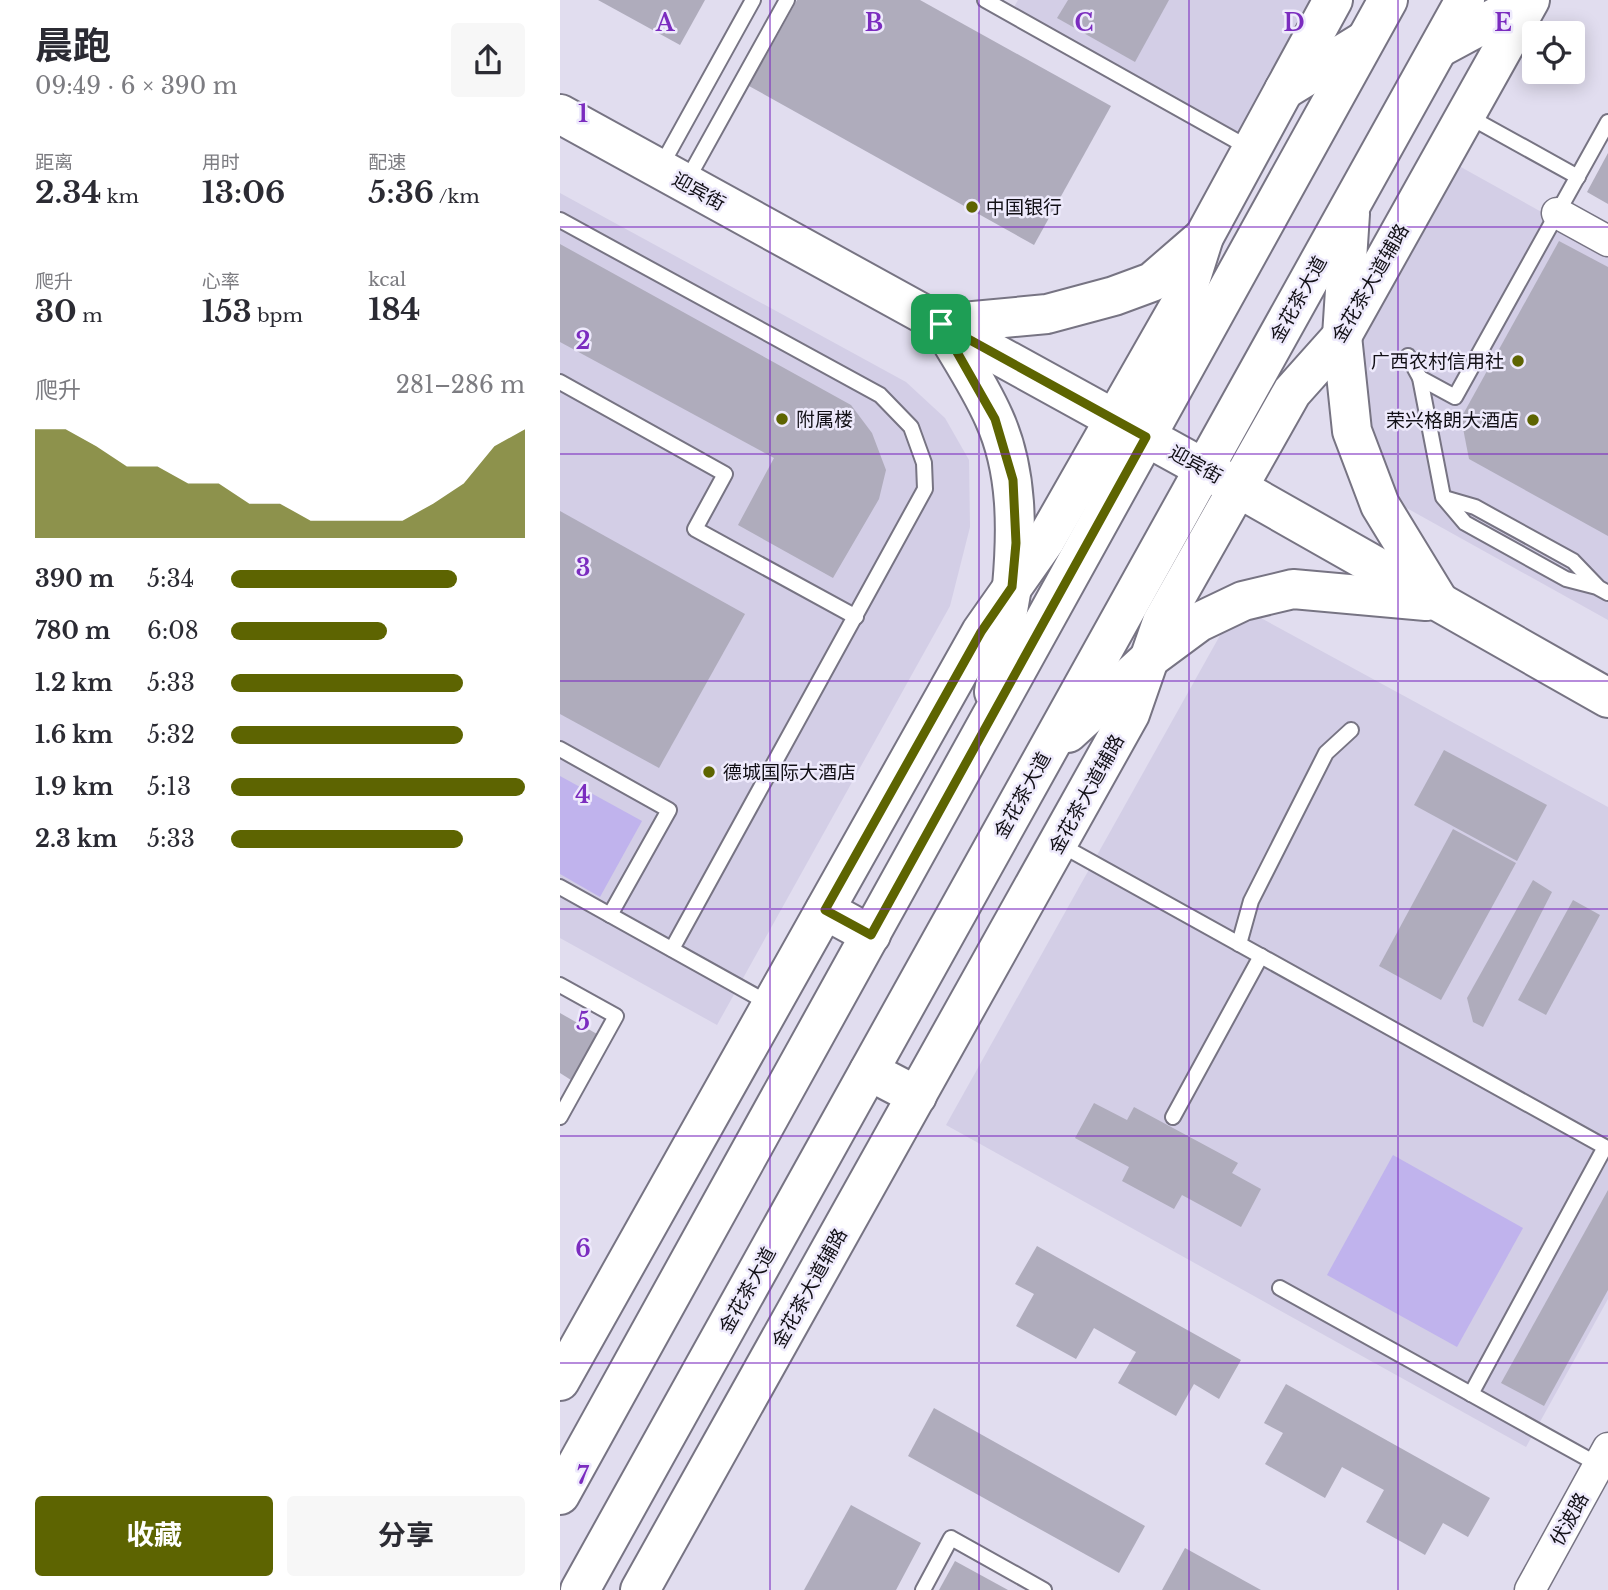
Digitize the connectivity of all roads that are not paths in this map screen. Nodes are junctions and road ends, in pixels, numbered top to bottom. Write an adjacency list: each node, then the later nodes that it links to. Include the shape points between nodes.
1 (753, 0): 15 (lane)
2 (787, 0): 15 (lane)
3 (985, 0): 14 (lane)
4 (1333, 0): 10 (main road)
5 (1388, 0): 8 (main road)
6 (1465, 0): 9 (main road, 金花茶大道)
7 (1529, 0): 9 (main road); 12 (main road, 金花茶大道辅路)
8 (1366, 40): 10 (main road); 27 (main road)
9 (1438, 48): 17 (main road, 金花茶大道)
10 (1284, 90): 14 (main road)
11 (560, 114): 15 (main road, 迎宾街)
12 (1466, 115): 16 (lane); 23 (main road, 金花茶大道辅路)
13 (1608, 122): 16 (lane)
14 (1252, 149): 20 (main road)
15 (673, 176): 22 (main road, 迎宾街)
16 (1578, 177): 18 (lane)
17 (1350, 205): 23 (main road); 28 (main road, 金花茶大道)
18 (1557, 213): 21 (street); 25 (lane, via 1455,397)
19 (560, 220): 33 (lane, via 880,395 911,427 924,463 925,489)
20 (1204, 237): 22 (main road, via 1152,282 1114,296 1047,314); 27 (main road, via 1186,294)
21 (1608, 241)
22 (941, 324): 27 (main road, 迎宾街); 30 (main road, via 995,419 1013,480 1016,543)
23 (1342, 336): 29 (main road, 金花茶大道辅路, via 1292,393); 32 (main road, via 1352,431 1380,505)
24 (1408, 355): 25 (lane)
25 (1420, 377): 31 (lane, via 1443,497 1465,523 1566,579)
26 (560, 382): 33 (lane, via 725,474 695,528)
27 (1130, 428): 28 (main road, 迎宾街); 30 (main road); 36 (main road)
28 (1203, 468): 29 (main road, 迎宾街); 39 (main road, 金花茶大道)
29 (1238, 488): 32 (main road, 迎宾街); 34 (main road, 金花茶大道辅路, via 1162,622)
30 (1012, 587): 36 (main road); 42 (main road, via 981,632)
31 (1603, 590)
32 (1439, 602): 34 (main road, via 1293,589 1243,601 1199,622); 35 (main road, 迎宾街)
33 (856, 617): 46 (lane)
34 (1149, 659): 39 (main road); 40 (main road, 金花茶大道辅路, via 1130,714)
35 (1608, 698)
36 (989, 721): 44 (main road)
37 (1351, 730): 45 (lane, via 1326,753 1251,901)
38 (560, 749): 43 (lane, via 669,810)
39 (1045, 753): 50 (main road, 金花茶大道)
40 (1058, 844): 45 (lane); 51 (main road, 金花茶大道辅路)
41 (560, 887): 43 (lane)
42 (825, 910): 44 (main road); 49 (main road)
43 (610, 915): 46 (lane)
44 (871, 935): 58 (main road)
45 (1239, 944): 47 (lane)
46 (672, 949): 49 (lane)
47 (1261, 956): 53 (lane); 56 (lane, via 1605,1147)
48 (560, 985): 52 (lane, via 616,1016)
49 (772, 1004): 55 (main road)
50 (869, 1071): 51 (main road); 60 (main road, 金花茶大道)
51 (917, 1096): 61 (main road, 金花茶大道辅路)
52 (560, 1117)
53 (1173, 1117)
54 (1280, 1288): 56 (lane)
55 (560, 1381)
56 (1471, 1394): 57 (lane)
57 (1603, 1457): 64 (street, 伏波路)
58 (573, 1458): 59 (main road)
59 (560, 1495)
60 (580, 1590)
61 (640, 1590)
62 (923, 1590): 63 (lane, via 951,1538)
63 (1044, 1590)
64 (1530, 1590)

